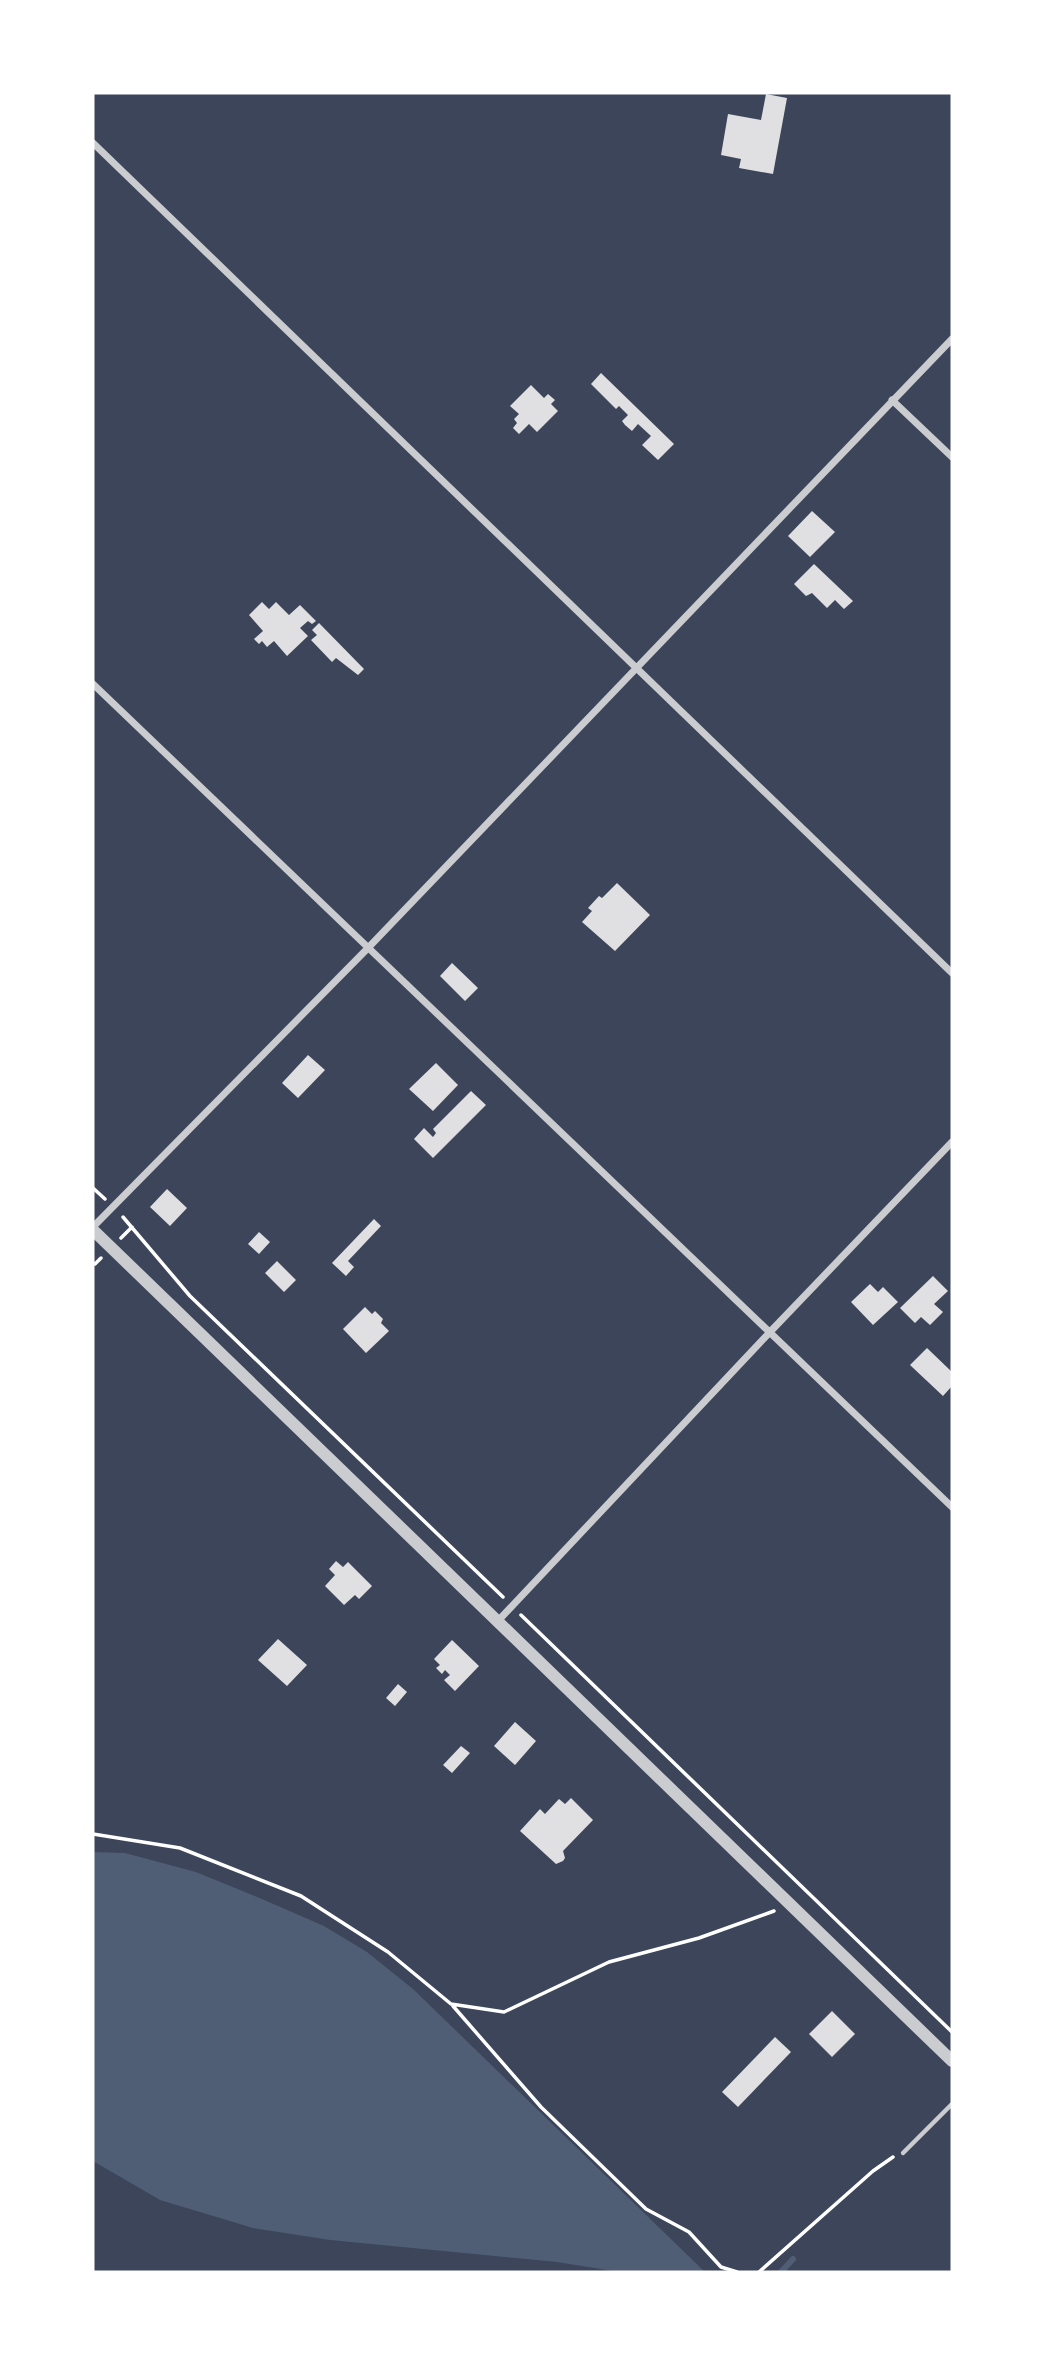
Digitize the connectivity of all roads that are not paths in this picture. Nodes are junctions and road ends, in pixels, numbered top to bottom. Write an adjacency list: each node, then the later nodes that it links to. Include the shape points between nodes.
1 (93, 143): 5 (street)
2 (952, 339): 3 (street)
3 (892, 400): 4 (street); 5 (street)
4 (952, 457)
5 (636, 670): 7 (street); 8 (street)
6 (93, 684): 7 (street)
7 (368, 948): 10 (street); 11 (street)
8 (952, 973)
9 (952, 1142): 11 (street)
10 (93, 1228): 13 (street)
11 (770, 1332): 12 (street); 13 (street)
12 (952, 1507)
13 (497, 1622): 14 (street)
14 (952, 2061)
15 (952, 2104): 16 (lane)
16 (903, 2153)

